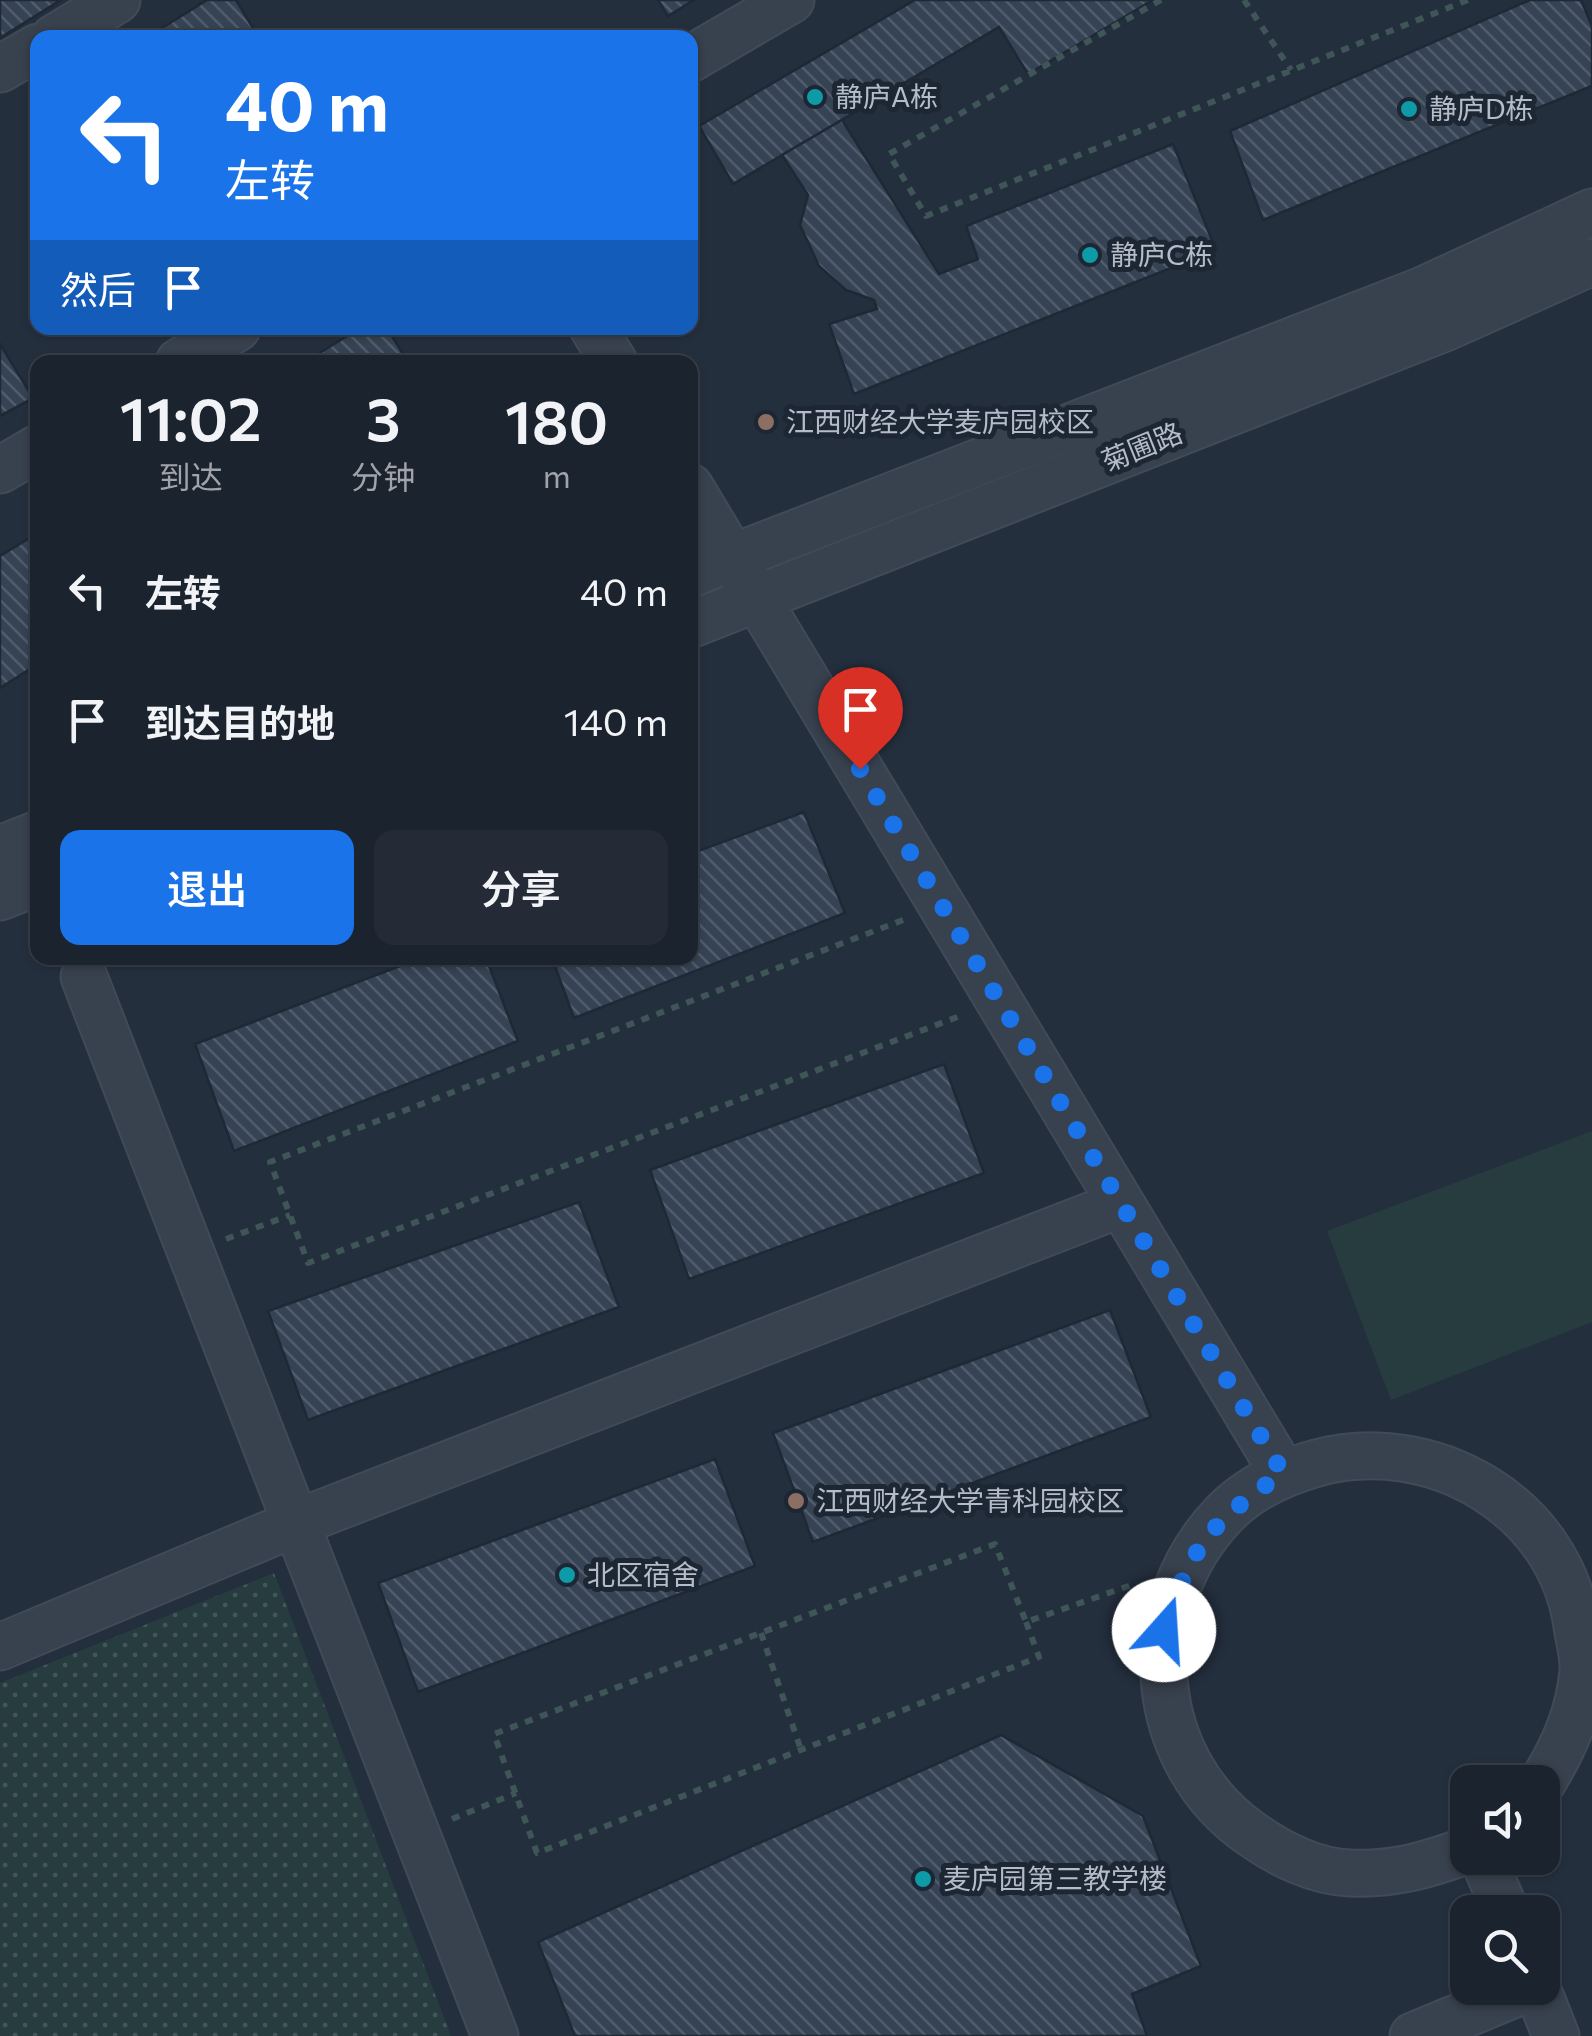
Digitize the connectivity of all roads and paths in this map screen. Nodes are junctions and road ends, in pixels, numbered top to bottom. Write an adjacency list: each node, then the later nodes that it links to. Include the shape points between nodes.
1 (117, 0): 6 (street)
2 (790, 0): 8 (street)
3 (1160, 0): 10 (path, via 888,154 926,216)
4 (1244, 0): 10 (path)
5 (1468, 0): 10 (path)
6 (67, 30)
7 (30, 52): 9 (street)
8 (698, 54)
9 (0, 69)
10 (1291, 70)
11 (1592, 212): 18 (street, 菊圃路, via 1422,290)
12 (1592, 262): 20 (street, 菊圃路, via 1447,327)
13 (226, 335): 14 (street)
14 (191, 355)
15 (30, 453): 16 (street)
16 (0, 470)
17 (698, 500): 18 (street)
18 (732, 557): 19 (street, 菊圃路); 20 (street)
19 (698, 571)
20 (758, 599): 21 (street, 菊圃路); 26 (street)
21 (698, 622)
22 (30, 837): 23 (street)
23 (0, 849)
24 (30, 885): 25 (street)
25 (0, 897)
26 (941, 905): 28 (street); 30 (path, via 270,1162)
27 (84, 977): 31 (street)
28 (999, 1002): 29 (street); 30 (path, via 308,1263)
29 (1121, 1204): 32 (street); 33 (street)
30 (290, 1215): 31 (path)
31 (190, 1252): 33 (street)
32 (1283, 1473): 34 (street, via 1226,1512); 39 (street, via 1351,1454 1422,1459 1488,1487 1540,1536 1573,1598 1583,1668 1570,1738)
33 (296, 1523): 37 (street); 41 (street)
34 (1185, 1566): 35 (path); 42 (street, via 1164,1630 1163,1698 1185,1762 1226,1816 1282,1855 1347,1873 1415,1870)
35 (1026, 1622): 36 (path, via 995,1544); 38 (path, via 1039,1657)
36 (761, 1633): 38 (path); 40 (path, via 494,1734)
37 (0, 1647)
38 (801, 1750): 40 (path, via 537,1852)
39 (1553, 1765)
40 (516, 1794): 41 (path)
41 (416, 1833): 45 (street)
42 (1450, 1857)
43 (1488, 2005): 46 (street)
44 (1543, 2005): 47 (street)
45 (495, 2036)
46 (1413, 2036)
47 (1556, 2036)

